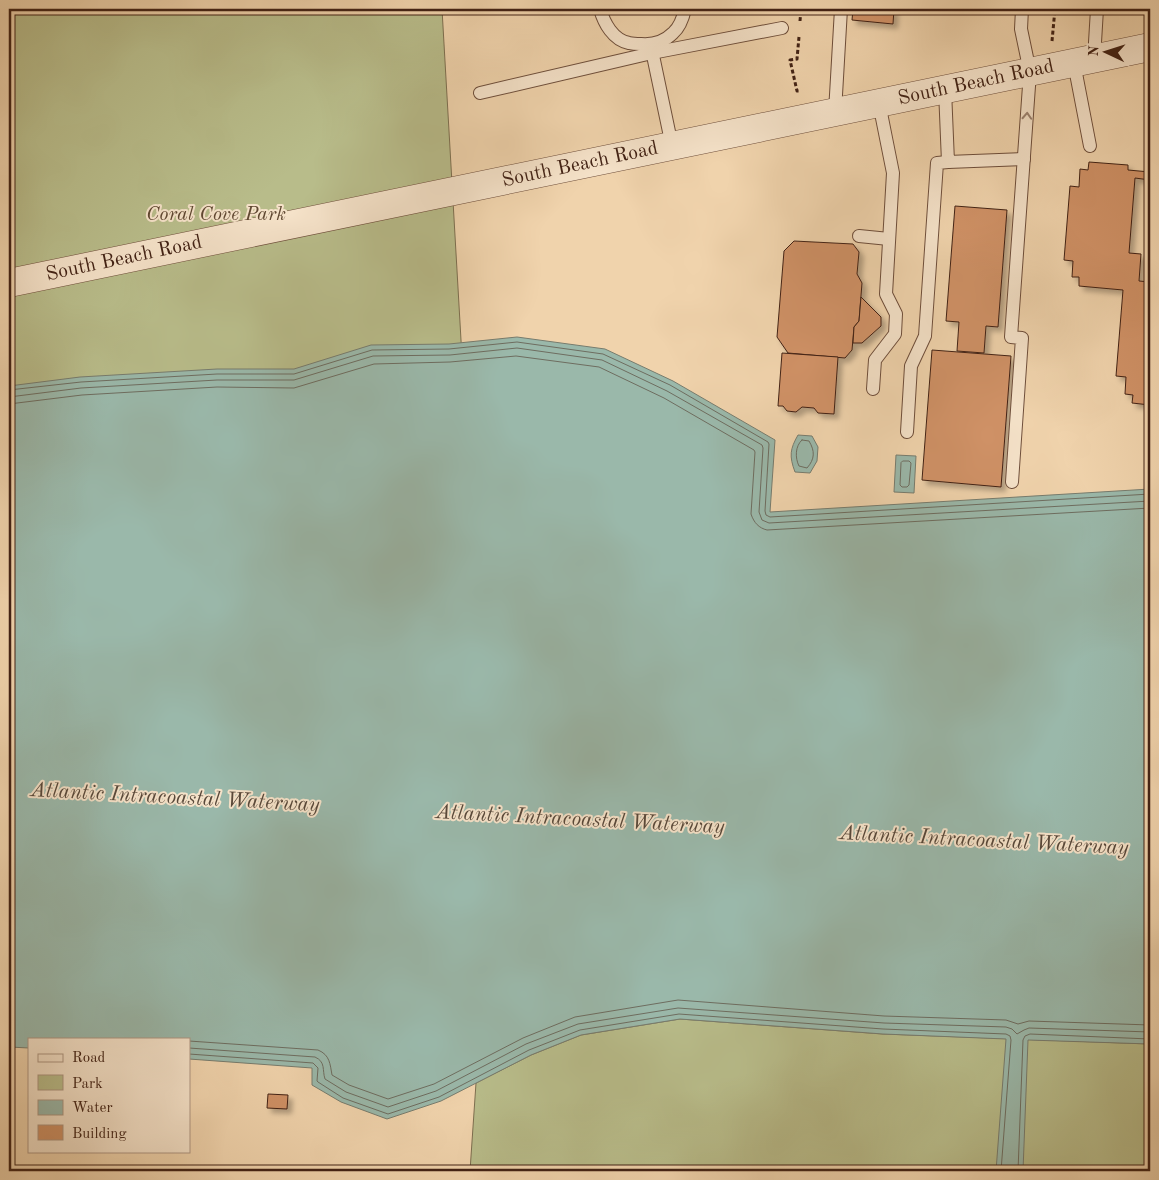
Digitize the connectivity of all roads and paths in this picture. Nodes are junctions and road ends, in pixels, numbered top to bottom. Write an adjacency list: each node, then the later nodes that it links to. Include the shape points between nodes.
1 (600, 9): 13 (lane, via 605,24 614,35 627,43)
2 (685, 9): 13 (lane, via 674,32)
3 (801, 9): 8 (path)
4 (841, 9): 20 (lane)
5 (1022, 9): 15 (lane, via 1021,29)
6 (1054, 9): 11 (path)
7 (1097, 9): 14 (lane)
8 (800, 26)
9 (782, 28): 13 (lane)
10 (799, 34): 16 (path, via 797,59 790,60 797,91)
11 (1052, 41)
12 (1150, 47): 14 (street, South Beach Road)
13 (651, 49): 18 (lane); 21 (lane)
14 (1084, 61): 15 (street, South Beach Road); 22 (lane)
15 (1030, 72): 17 (street, South Beach Road); 23 (lane, one-way to 15)
16 (805, 90)
17 (945, 90): 19 (street, South Beach Road); 24 (lane)
18 (480, 93)
19 (879, 104): 20 (street, South Beach Road); 26 (lane, via 893,173)
20 (835, 112): 21 (street, South Beach Road)
21 (672, 146): 27 (street, South Beach Road)
22 (1090, 146)
23 (1024, 159): 24 (lane); 30 (lane, via 1011,337 1022,338)
24 (948, 162): 29 (lane, via 937,163 925,336 911,366)
25 (859, 236): 26 (lane)
26 (889, 239): 28 (lane, via 886,294 896,314 895,334 874,360)
27 (9, 282)
28 (872, 389)
29 (907, 432)
30 (1012, 482)

